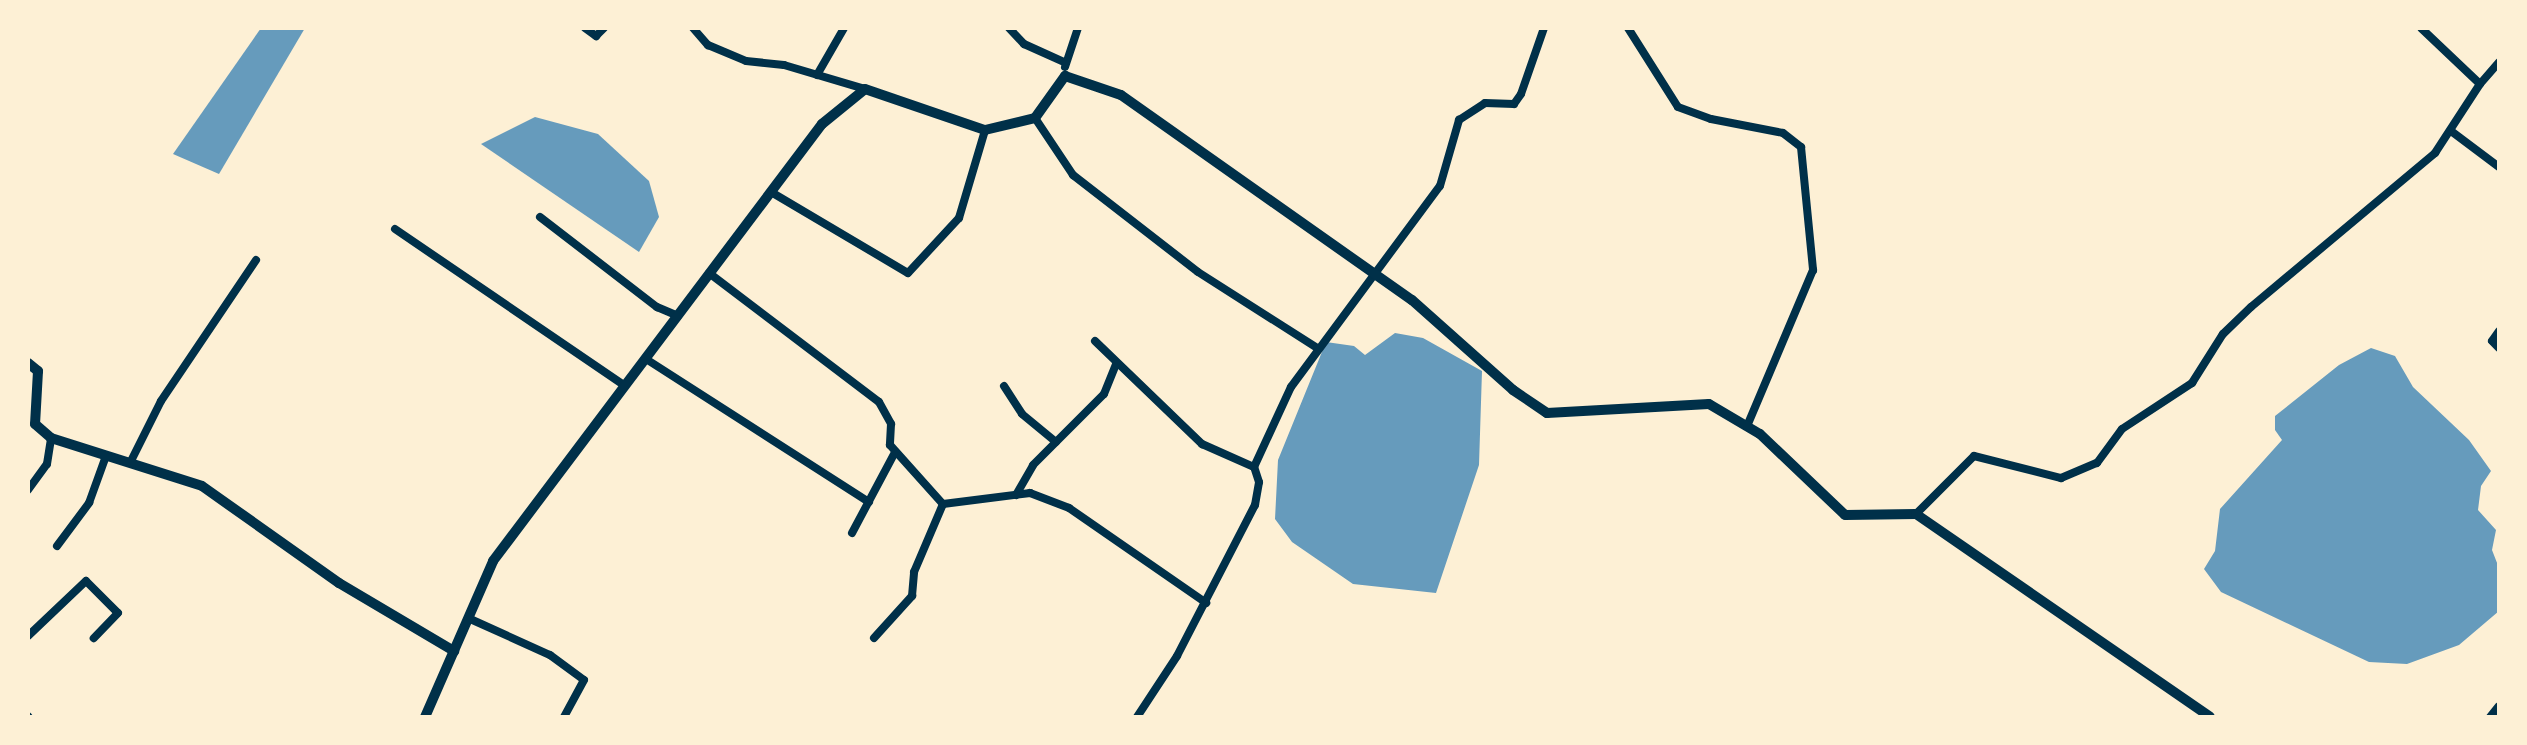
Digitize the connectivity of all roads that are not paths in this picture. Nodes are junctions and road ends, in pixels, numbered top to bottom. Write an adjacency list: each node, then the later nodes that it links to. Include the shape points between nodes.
1 (585, 28): 2 (street, via 596,36)
2 (604, 28)
3 (693, 28): 12 (street, via 708,45 746,61)
4 (844, 28): 12 (street)
5 (1009, 28): 11 (street, via 1024,44)
6 (1078, 28): 11 (street)
7 (1544, 28): 25 (street, via 1514,104 1485,103 1459,120 1440,186)
8 (1628, 28): 36 (street, via 1678,107 1783,133 1801,147 1813,270)
9 (2421, 28): 14 (street)
10 (2499, 62): 14 (street)
11 (1066, 63): 13 (street)
12 (817, 75): 15 (street)
13 (1065, 76): 16 (street); 25 (street, via 1121,95)
14 (2480, 84): 18 (street)
15 (865, 89): 17 (street); 20 (street, via 822,124)
16 (1035, 118): 17 (street); 30 (street, via 1073,175 1198,272)
17 (985, 130): 20 (street, via 959,218 908,273)
18 (2451, 131): 19 (street); 47 (street, via 2435,153 2251,307 2223,334 2192,383 2122,429 2097,463 2061,478 1974,456)
19 (2499, 167)
20 (771, 192): 24 (street)
21 (540, 217): 26 (street, via 657,307)
22 (395, 229): 34 (street)
23 (256, 260): 41 (street, via 161,401)
24 (709, 273): 26 (street); 39 (street, via 879,402 891,424)
25 (1374, 276): 30 (street); 36 (street, via 1412,300 1513,390 1547,413 1709,404)
26 (678, 316): 31 (street)
27 (2499, 331): 29 (street, via 2492,341)
28 (1095, 341): 33 (street)
29 (2499, 348)
30 (1319, 349): 42 (street, via 1291,387)
31 (646, 359): 34 (street); 45 (street)
32 (28, 363): 37 (street, via 38,371 35,424)
33 (1116, 364): 38 (street, via 1104,394); 42 (street, via 1202,444)
34 (625, 386): 51 (street, via 493,561)
35 (1004, 386): 38 (street, via 1022,414)
36 (1747, 426): 47 (street, via 1845,515)
37 (51, 438): 40 (street); 43 (street, via 47,464)
38 (1056, 442): 44 (street, via 1033,465)
39 (895, 452): 45 (street); 46 (street)
40 (106, 456): 41 (street); 49 (street, via 89,503)
41 (130, 463): 55 (street, via 202,486 339,583)
42 (1254, 467): 50 (street, via 1259,482 1255,505)
43 (28, 490)
44 (1016, 495): 46 (street); 50 (street, via 1030,493 1069,508)
45 (869, 502): 48 (street)
46 (943, 504): 54 (street, via 914,572 912,596)
47 (1916, 514): 60 (street)
48 (852, 533)
49 (57, 546)
50 (1206, 603): 59 (street)
51 (468, 618): 55 (street); 58 (street, via 550,655 584,680)
52 (28, 636): 53 (street, via 86,581 118,613)
53 (94, 638)
54 (874, 638)
55 (454, 651): 57 (street)
56 (2499, 706): 61 (street)
57 (425, 717)
58 (564, 717)
59 (1137, 717)
60 (2210, 717)
61 (2490, 717)

